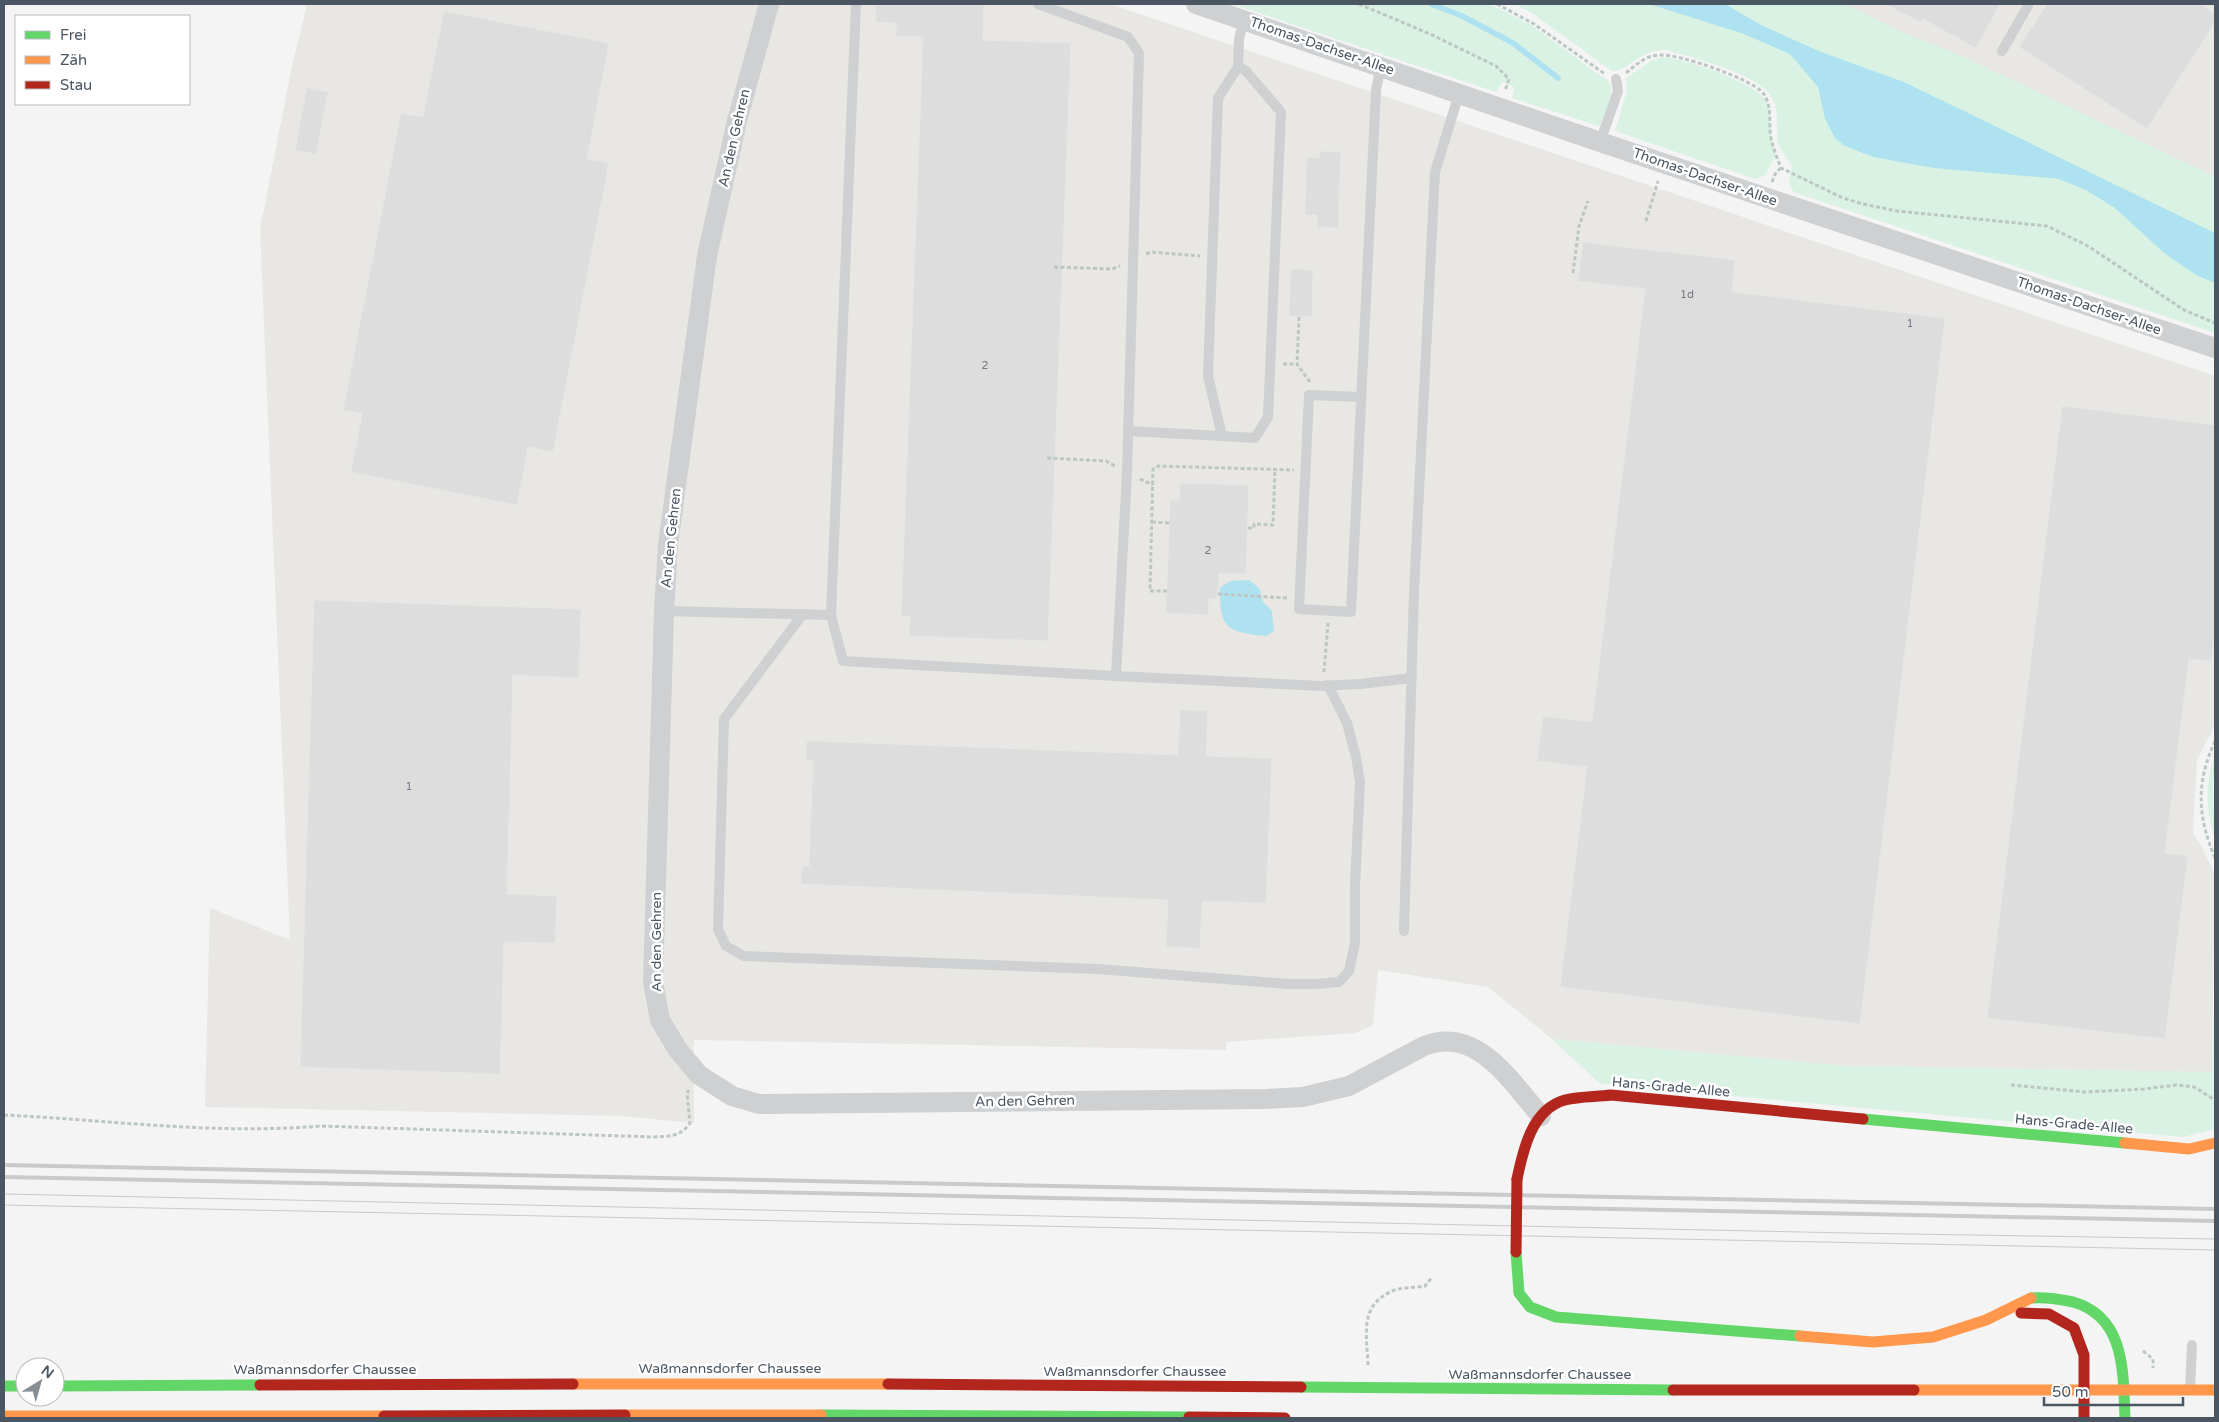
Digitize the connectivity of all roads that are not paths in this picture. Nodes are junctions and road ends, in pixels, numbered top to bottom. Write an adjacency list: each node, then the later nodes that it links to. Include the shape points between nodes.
1 (769, 4): 17 (street, An den Gehren, via 737,121 707,256 668,544)
2 (856, 4): 19 (lane)
3 (1038, 4): 15 (lane, via 1128,37 1139,53)
4 (1196, 4): 6 (street, Thomas-Dachser-Allee)
5 (2029, 4): 7 (lane)
6 (1244, 20): 8 (lane, via 1239,39); 9 (street, Thomas-Dachser-Allee)
7 (2002, 51)
8 (1238, 66): 16 (lane, via 1218,98 1208,376); 16 (lane, via 1281,112 1268,417 1255,438)
9 (1381, 66): 11 (street, Thomas-Dachser-Allee); 14 (lane, via 1376,90)
10 (1616, 79): 12 (lane, via 1618,91)
11 (1459, 94): 12 (street, Thomas-Dachser-Allee); 21 (lane, via 1435,172)
12 (1600, 142): 13 (street, Thomas-Dachser-Allee)
13 (2215, 348)
14 (1361, 397): 14 (lane, via 1351,612 1299,609 1309,395)
15 (1128, 431): 16 (lane); 20 (lane)
16 (1222, 436)
17 (664, 611): 18 (lane); 24 (street, An den Gehren, via 654,982 660,1020 678,1050 699,1076 732,1096 759,1104 1303,1097 1349,1086 1424,1046 1448,1040 1484,1053)
18 (803, 614): 19 (lane); 22 (lane, via 724,719 718,929 726,946 744,956 1098,969 1288,984 1339,982 1349,971 1355,944 1360,782 1346,723)
19 (831, 615): 20 (lane, via 842,661)
20 (1116, 676): 22 (lane)
21 (1412, 678): 22 (lane); 23 (lane)
22 (1326, 685)
23 (1404, 931)
24 (1541, 1116): 25 (main road, Hans-Grade-Allee, via 1561,1101 1611,1095 2173,1148 2189,1149); 26 (main road, Hans-Grade-Allee, bridge, via 1524,1147 1517,1179 1519,1293 1530,1307 1556,1317 1873,1342 1912,1340 1951,1332)
25 (2215, 1144)
26 (2007, 1310): 29 (main road, Hans-Grade-Allee, via 2048,1314 2074,1328 2084,1356); 30 (main road, Hans-Grade-Allee, via 2025,1300 2044,1297 2072,1301 2096,1312 2112,1330 2120,1350)
27 (2192, 1345): 31 (lane)
28 (65, 1386): 29 (main road, Waßmannsdorfer Chaussee, via 702,1382)
29 (2084, 1390): 30 (main road, Waßmannsdorfer Chaussee); 35 (main road, Hans-Grade-Allee)
30 (2123, 1390): 31 (main road, Waßmannsdorfer Chaussee); 36 (main road, Hans-Grade-Allee)
31 (2190, 1390): 32 (main road, Waßmannsdorfer Chaussee)
32 (2215, 1390)
33 (4, 1416): 34 (main road, via 1078,1415)
34 (1285, 1418)
35 (2084, 1418)
36 (2125, 1418)

